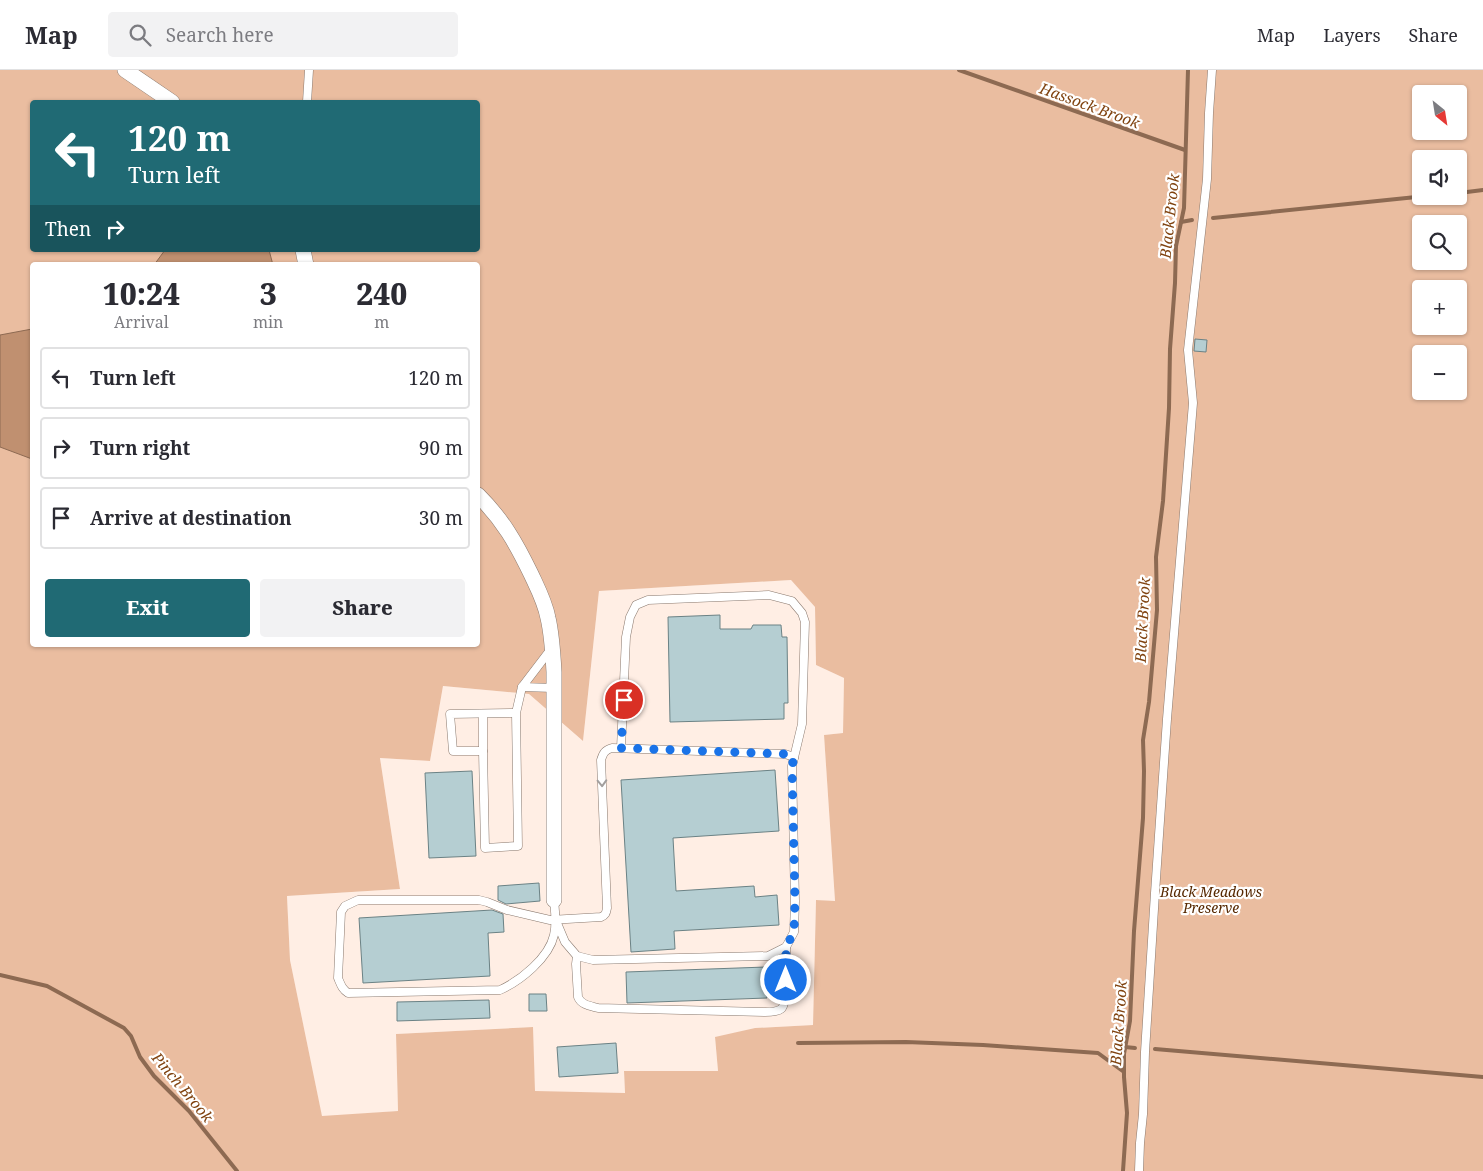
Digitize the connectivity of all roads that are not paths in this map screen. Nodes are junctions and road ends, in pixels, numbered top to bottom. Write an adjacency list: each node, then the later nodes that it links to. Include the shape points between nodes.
1 (125, 70): 4 (street)
2 (309, 70): 5 (lane)
3 (1212, 70): 19 (lane, via 1207,179 1188,350 1193,403 1167,719)
4 (169, 100)
5 (307, 100)
6 (480, 496): 7 (street, via 508,530 520,552 542,599)
7 (552, 648): 8 (lane); 9 (street)
8 (522, 688): 9 (lane); 10 (lane)
9 (554, 688): 15 (street)
10 (516, 713): 11 (lane); 13 (lane, via 518,846 485,848)
11 (483, 714): 13 (lane); 13 (lane, via 450,714 453,751)
12 (621, 748): 14 (lane, via 785,754); 14 (lane, via 626,637 636,604 648,600 770,595 792,601 805,622 802,724); 16 (lane, one-way to 16, via 607,750 601,760 606,913 601,917)
13 (483, 751)
14 (794, 758): 17 (lane, via 794,932)
15 (554, 900): 16 (lane)
16 (556, 921): 16 (lane, via 554,936 545,953 525,974 500,990 348,993 338,978 341,912 345,906 358,900 479,900); 18 (lane, via 565,942)
17 (786, 947): 18 (lane, via 768,956 593,960); 18 (lane, via 784,1005 780,1010 765,1012 585,1005 578,997)
18 (577, 956)
19 (1139, 1171)

